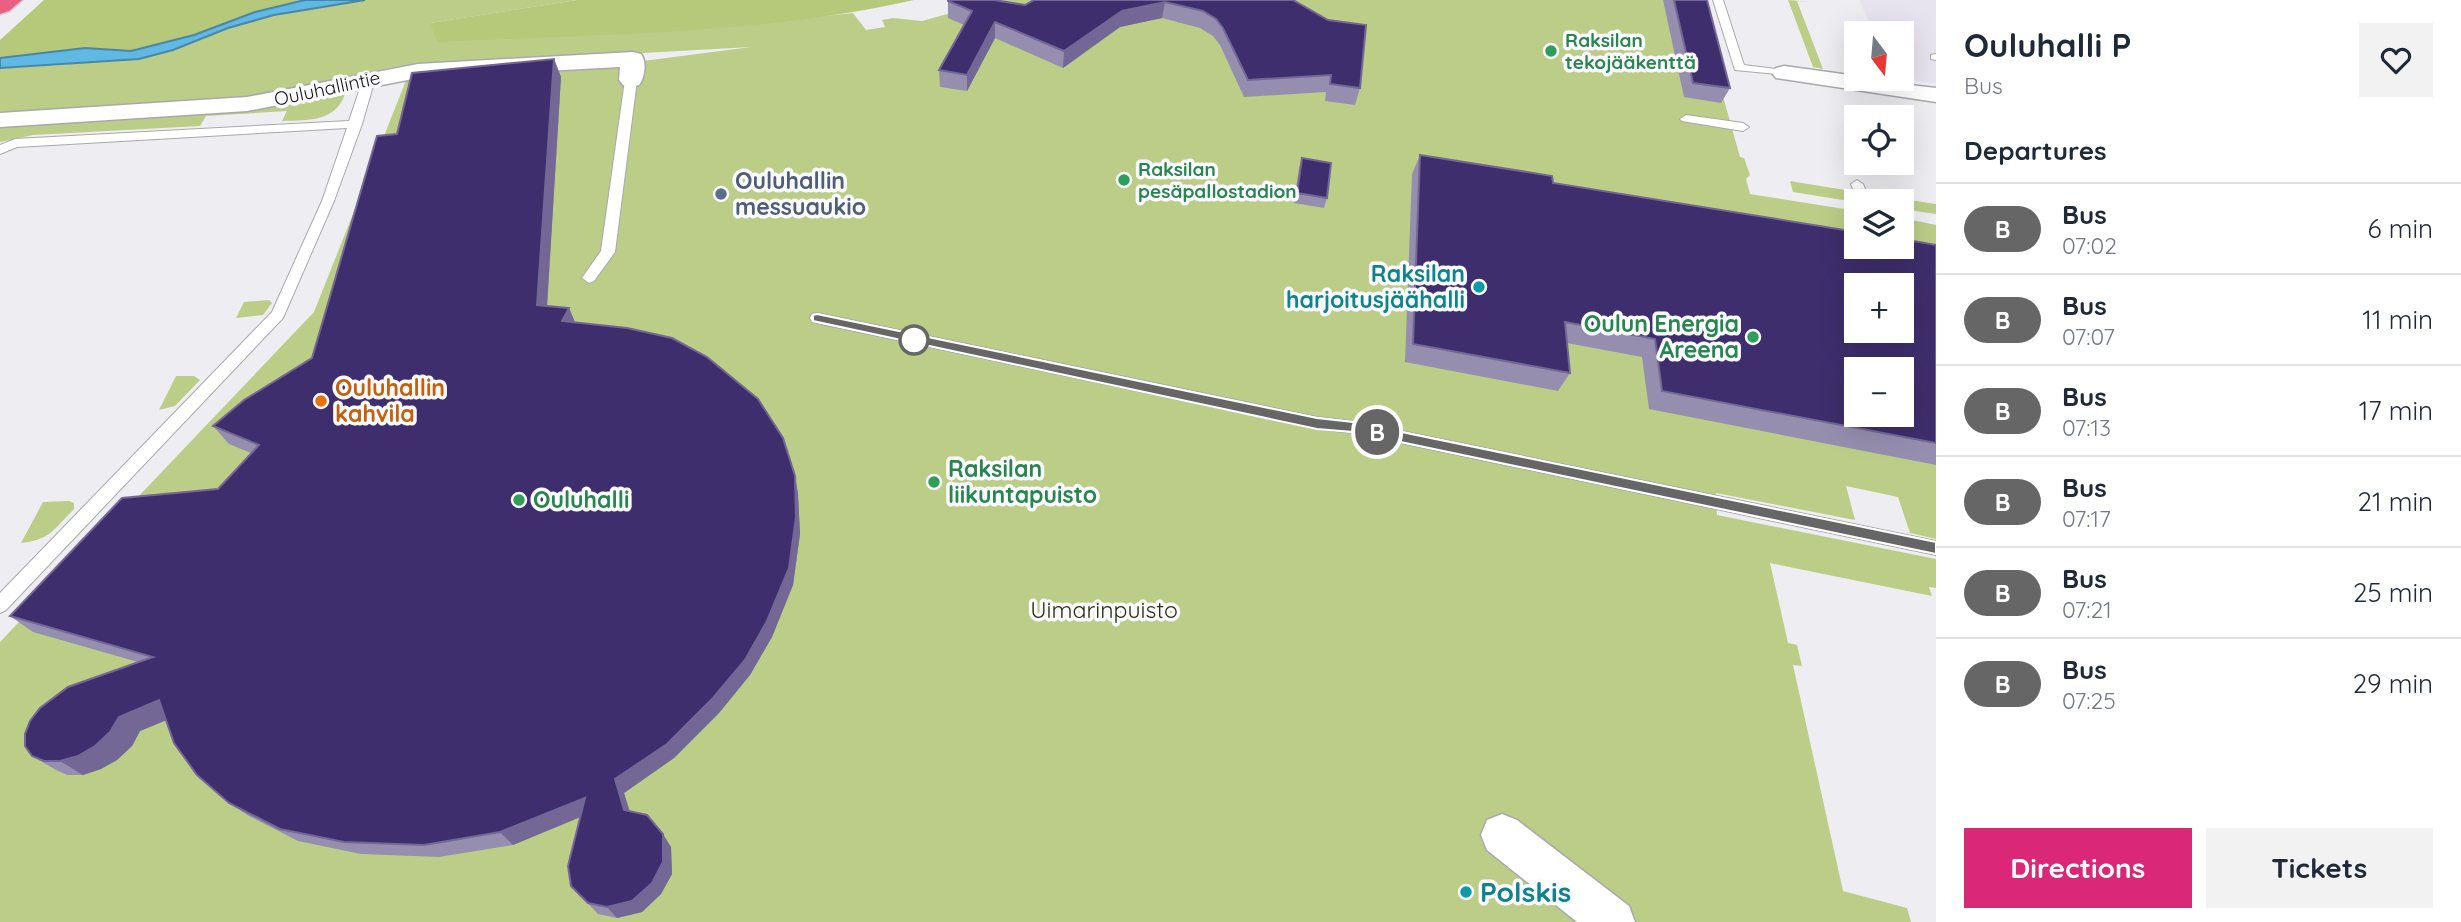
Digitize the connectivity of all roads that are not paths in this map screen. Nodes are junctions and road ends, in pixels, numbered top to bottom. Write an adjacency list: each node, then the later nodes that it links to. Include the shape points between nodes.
1 (9, 0): 3 (highway)
2 (1718, 0): 4 (lane)
3 (0, 6)
4 (1739, 68): 5 (lane); 6 (lane)
5 (1726, 72)
6 (1784, 73): 9 (street)
7 (369, 79): 8 (street, Ouluhallintie, via 418,71 633,59); 11 (street, Ouluhallintie, via 247,104); 12 (lane)
8 (631, 80): 17 (lane, via 608,252)
9 (1936, 95)
10 (1686, 119): 13 (lane)
11 (0, 120)
12 (356, 124): 14 (lane, via 15,143); 20 (lane, via 278,315)
13 (1743, 127)
14 (0, 150)
15 (1857, 184): 16 (lane)
16 (1859, 189)
17 (589, 278)
18 (817, 318): 19 (lane)
19 (1936, 548)
20 (0, 605)
21 (1502, 835): 22 (street)
22 (1612, 922)

